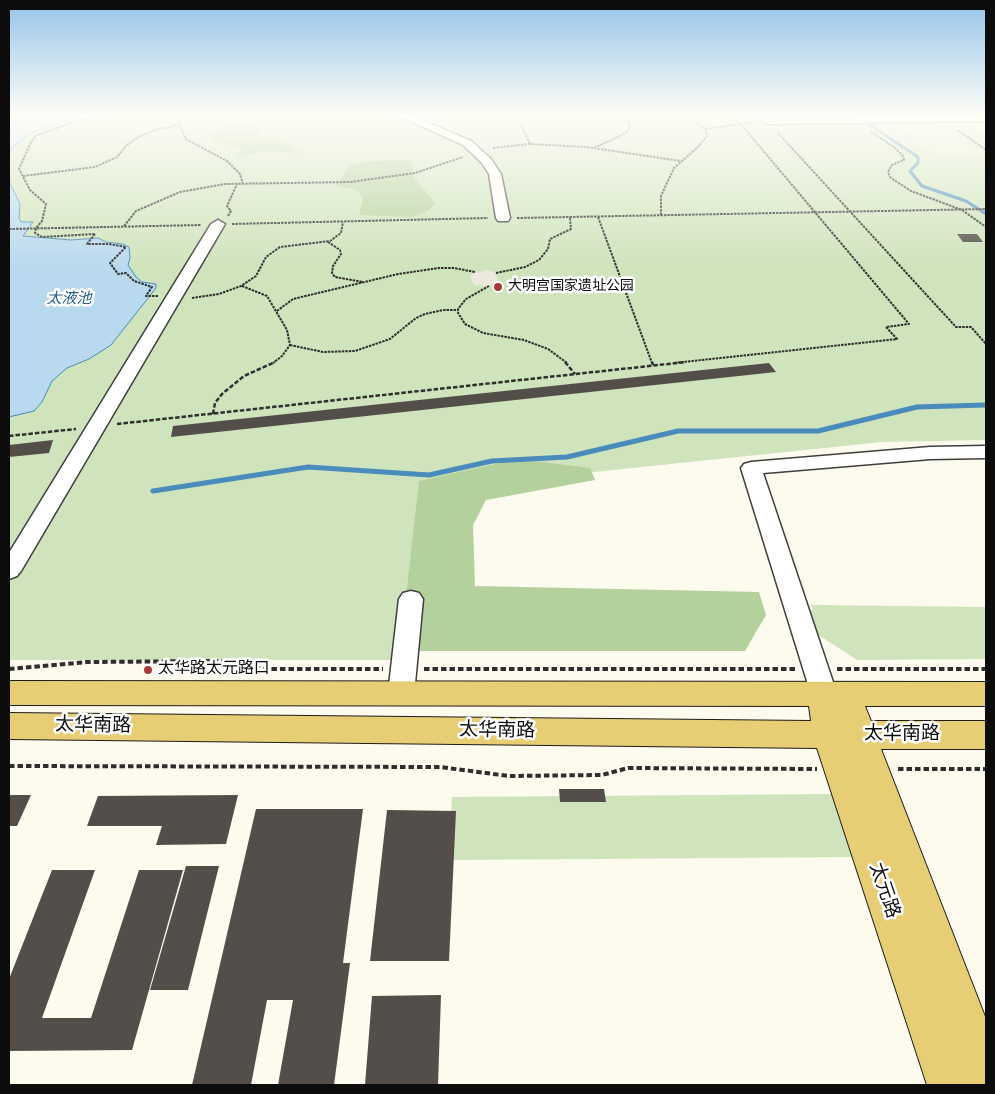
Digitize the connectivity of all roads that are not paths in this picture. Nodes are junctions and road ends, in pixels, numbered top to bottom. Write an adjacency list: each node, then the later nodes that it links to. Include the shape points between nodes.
1 (491, 167): 2 (street)
2 (503, 218)
3 (218, 224): 5 (street)
4 (986, 452): 8 (street, via 930,453 751,468)
5 (9, 572)
6 (411, 600): 7 (street)
7 (402, 681): 8 (main road, 太华南路); 9 (main road, 太华南路)
8 (828, 686): 10 (main road, 太华南路); 13 (main road, 太元路)
9 (9, 693)
10 (986, 694)
11 (9, 726): 13 (main road, 太华南路)
12 (986, 735): 13 (main road, 太华南路)
13 (850, 752): 14 (main road, 太元路); 15 (main road, 太元路)
14 (986, 1078)
15 (950, 1085)

